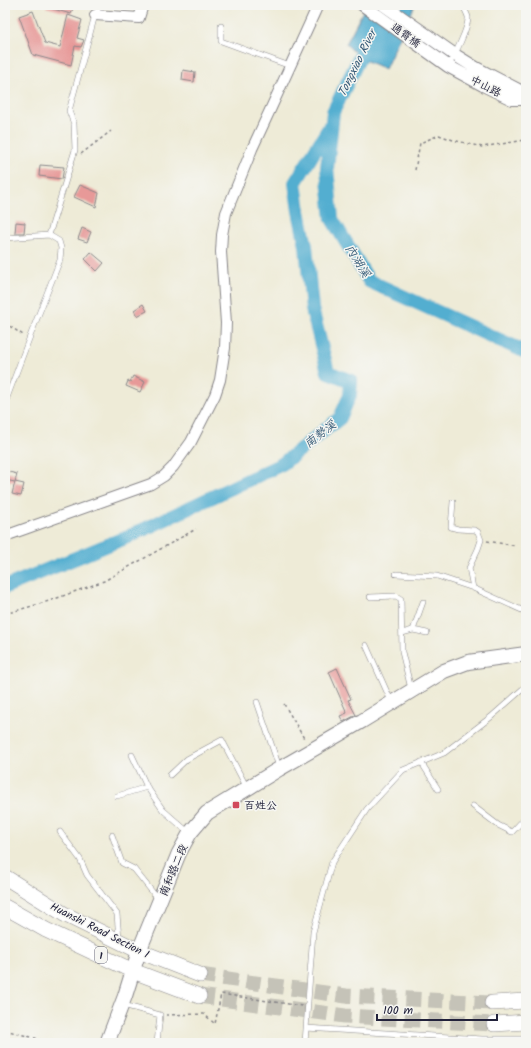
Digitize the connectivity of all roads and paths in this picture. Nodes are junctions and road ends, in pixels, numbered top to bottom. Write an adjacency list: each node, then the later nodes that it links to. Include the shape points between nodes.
1 (100, 5): 7 (lane)
2 (143, 5): 7 (street, via 139,18)
3 (318, 5): 10 (street)
4 (363, 5): 11 (street, 通霄橋)
5 (384, 5): 9 (street, 通霄橋)
6 (463, 5): 9 (lane, via 468,18)
7 (95, 15): 16 (lane, via 69,111 74,124 75,150)
8 (221, 26): 10 (lane, via 221,41)
9 (455, 55): 11 (lane); 12 (street, 中山路)
10 (290, 66): 25 (street, via 226,213 220,252 226,323 225,348 215,395 191,442 173,467 150,484)
11 (448, 66): 13 (street, 中山路, via 512,99)
12 (526, 94)
13 (526, 99)
14 (111, 131): 16 (path)
15 (526, 140): 17 (path, via 482,147 438,135 420,143)
16 (71, 161): 18 (lane)
17 (415, 170)
18 (49, 235): 19 (lane); 21 (lane, via 59,241 60,260)
19 (5, 238)
20 (5, 322): 21 (path)
21 (29, 339): 22 (lane)
22 (5, 403)
23 (453, 502): 26 (lane, via 451,527 475,530)
24 (196, 529): 33 (path, via 104,581)
25 (5, 536)
26 (481, 540): 27 (path); 29 (lane, via 469,568)
27 (516, 546)
28 (396, 574): 29 (lane, via 437,576)
29 (473, 588): 32 (lane)
30 (370, 598): 35 (lane, via 396,596 401,600)
31 (422, 602): 34 (lane)
32 (526, 612)
33 (5, 614)
34 (413, 630): 35 (lane); 36 (lane)
35 (402, 633): 40 (lane, via 402,652)
36 (427, 633)
37 (366, 645): 42 (lane)
38 (526, 654): 40 (main road, 南和路二段, via 468,662 444,671)
39 (526, 686): 46 (lane, via 491,718 444,753)
40 (412, 690): 42 (main road, 南和路二段)
41 (257, 702): 47 (lane)
42 (392, 702): 44 (main road, 南和路二段)
43 (284, 704): 44 (path)
44 (311, 750): 47 (main road, 南和路二段)
45 (132, 755): 49 (lane)
46 (421, 762): 51 (lane); 69 (lane, via 403,770 366,809 332,862 313,932)
47 (279, 769): 50 (main road, 南和路二段)
48 (170, 775): 50 (lane, via 187,759 222,740)
49 (147, 787): 52 (lane); 56 (lane, via 163,810)
50 (248, 788): 56 (main road, 南和路二段, via 207,813)
51 (438, 789)
52 (117, 796)
53 (473, 806): 54 (lane, via 512,832)
54 (526, 817)
55 (60, 832): 61 (lane, via 80,859 87,875 118,914)
56 (190, 833): 59 (main road, 南和路二段, via 178,853)
57 (112, 835): 59 (lane, via 122,863 134,870)
58 (5, 876): 61 (main road, Huanshi Road Section 1 / 1, via 64,914)
59 (160, 901): 62 (main road, 南和路二段)
60 (5, 907): 63 (main road, Huanshi Road Section 1 / 1, via 46,930)
61 (119, 942): 62 (main road, Huanshi Road Section 1 / 1)
62 (139, 951): 63 (main road, 南和路二段); 64 (main road, Huanshi Road Section 1 / 1)
63 (134, 971): 65 (main road, Huanshi Road Section 1 / 1); 68 (main road, 南和路二段)
64 (200, 975)
65 (199, 996)
66 (526, 1001): 67 (main road)
67 (492, 1003)
68 (122, 1004): 70 (lane); 76 (main road, 南和路二段)
69 (308, 1007): 70 (path, via 221,994 215,1024 204,1014); 73 (lane)
70 (160, 1015): 79 (lane)
71 (526, 1022): 72 (main road)
72 (494, 1024)
73 (306, 1028): 77 (lane); 80 (lane)
74 (5, 1030): 78 (path)
75 (526, 1039): 77 (lane)
76 (109, 1041)
77 (482, 1041)
78 (52, 1043)
79 (157, 1043)
80 (305, 1043)

